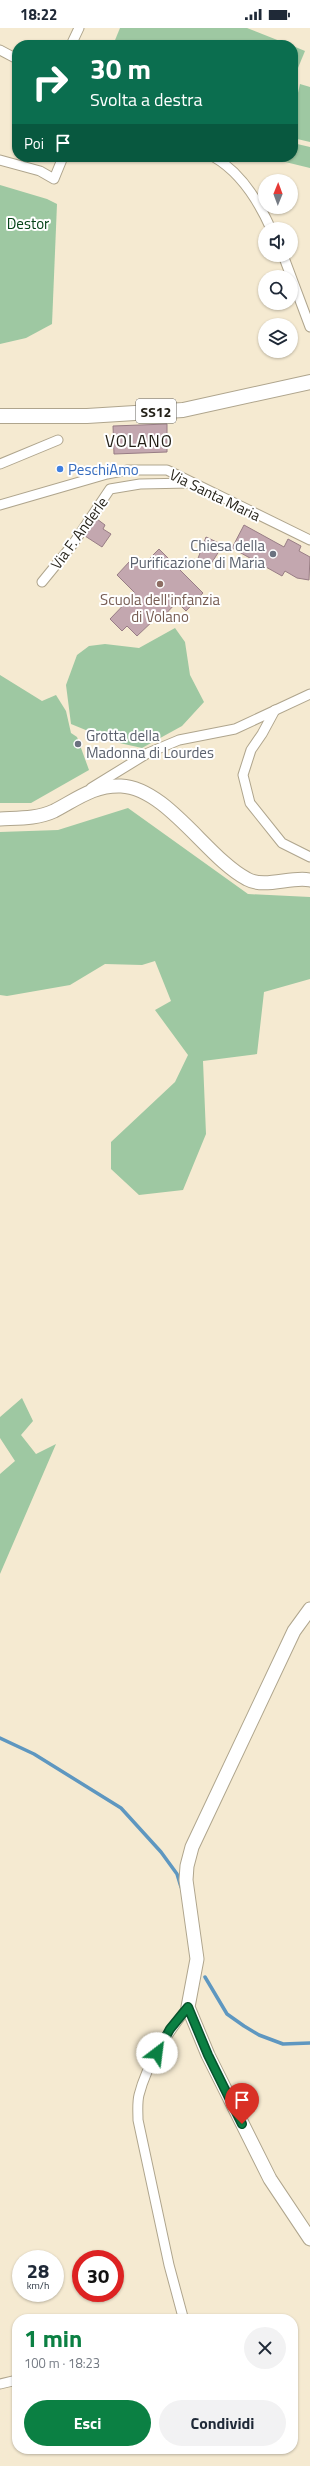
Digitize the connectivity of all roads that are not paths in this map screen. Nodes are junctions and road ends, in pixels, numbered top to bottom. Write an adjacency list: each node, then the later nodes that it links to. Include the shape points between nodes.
1 (80, 28): 2 (street)
2 (74, 40)
3 (0, 50): 4 (street)
4 (12, 56)
5 (0, 160): 6 (street, via 40,170 54,179)
6 (61, 162)
7 (222, 162): 8 (street, via 248,189)
8 (267, 222)
9 (286, 262): 10 (street)
10 (310, 327)
11 (310, 382): 12 (main road, SS12, via 183,410 87,416)
12 (0, 416)
13 (58, 440): 14 (street)
14 (0, 464)
15 (190, 483): 16 (street, Via Santa Maria, via 167,470 128,470 57,487); 17 (street, Via Santa Maria); 18 (street, Via F. Anderle, via 140,484 110,489 73,544)
16 (0, 505)
17 (310, 540)
18 (42, 582)
19 (310, 694): 20 (street)
20 (275, 710): 21 (street, via 235,729 179,740 148,753); 23 (street, via 251,750 243,775 250,803 282,843)
21 (76, 797): 22 (street, via 53,811 31,818); 24 (street, via 92,790 122,786 148,795 202,840 226,864 248,880)
22 (0, 819)
23 (310, 857)
24 (310, 880)
25 (310, 1609): 26 (street, via 294,1631 192,1847 186,1880 197,1959)
26 (188, 2007): 27 (street, via 208,2055 270,2179); 28 (street, via 170,2029 150,2064 138,2096 138,2120)
27 (310, 2239)
28 (182, 2314)
29 (12, 2381): 30 (street)
30 (0, 2384)

